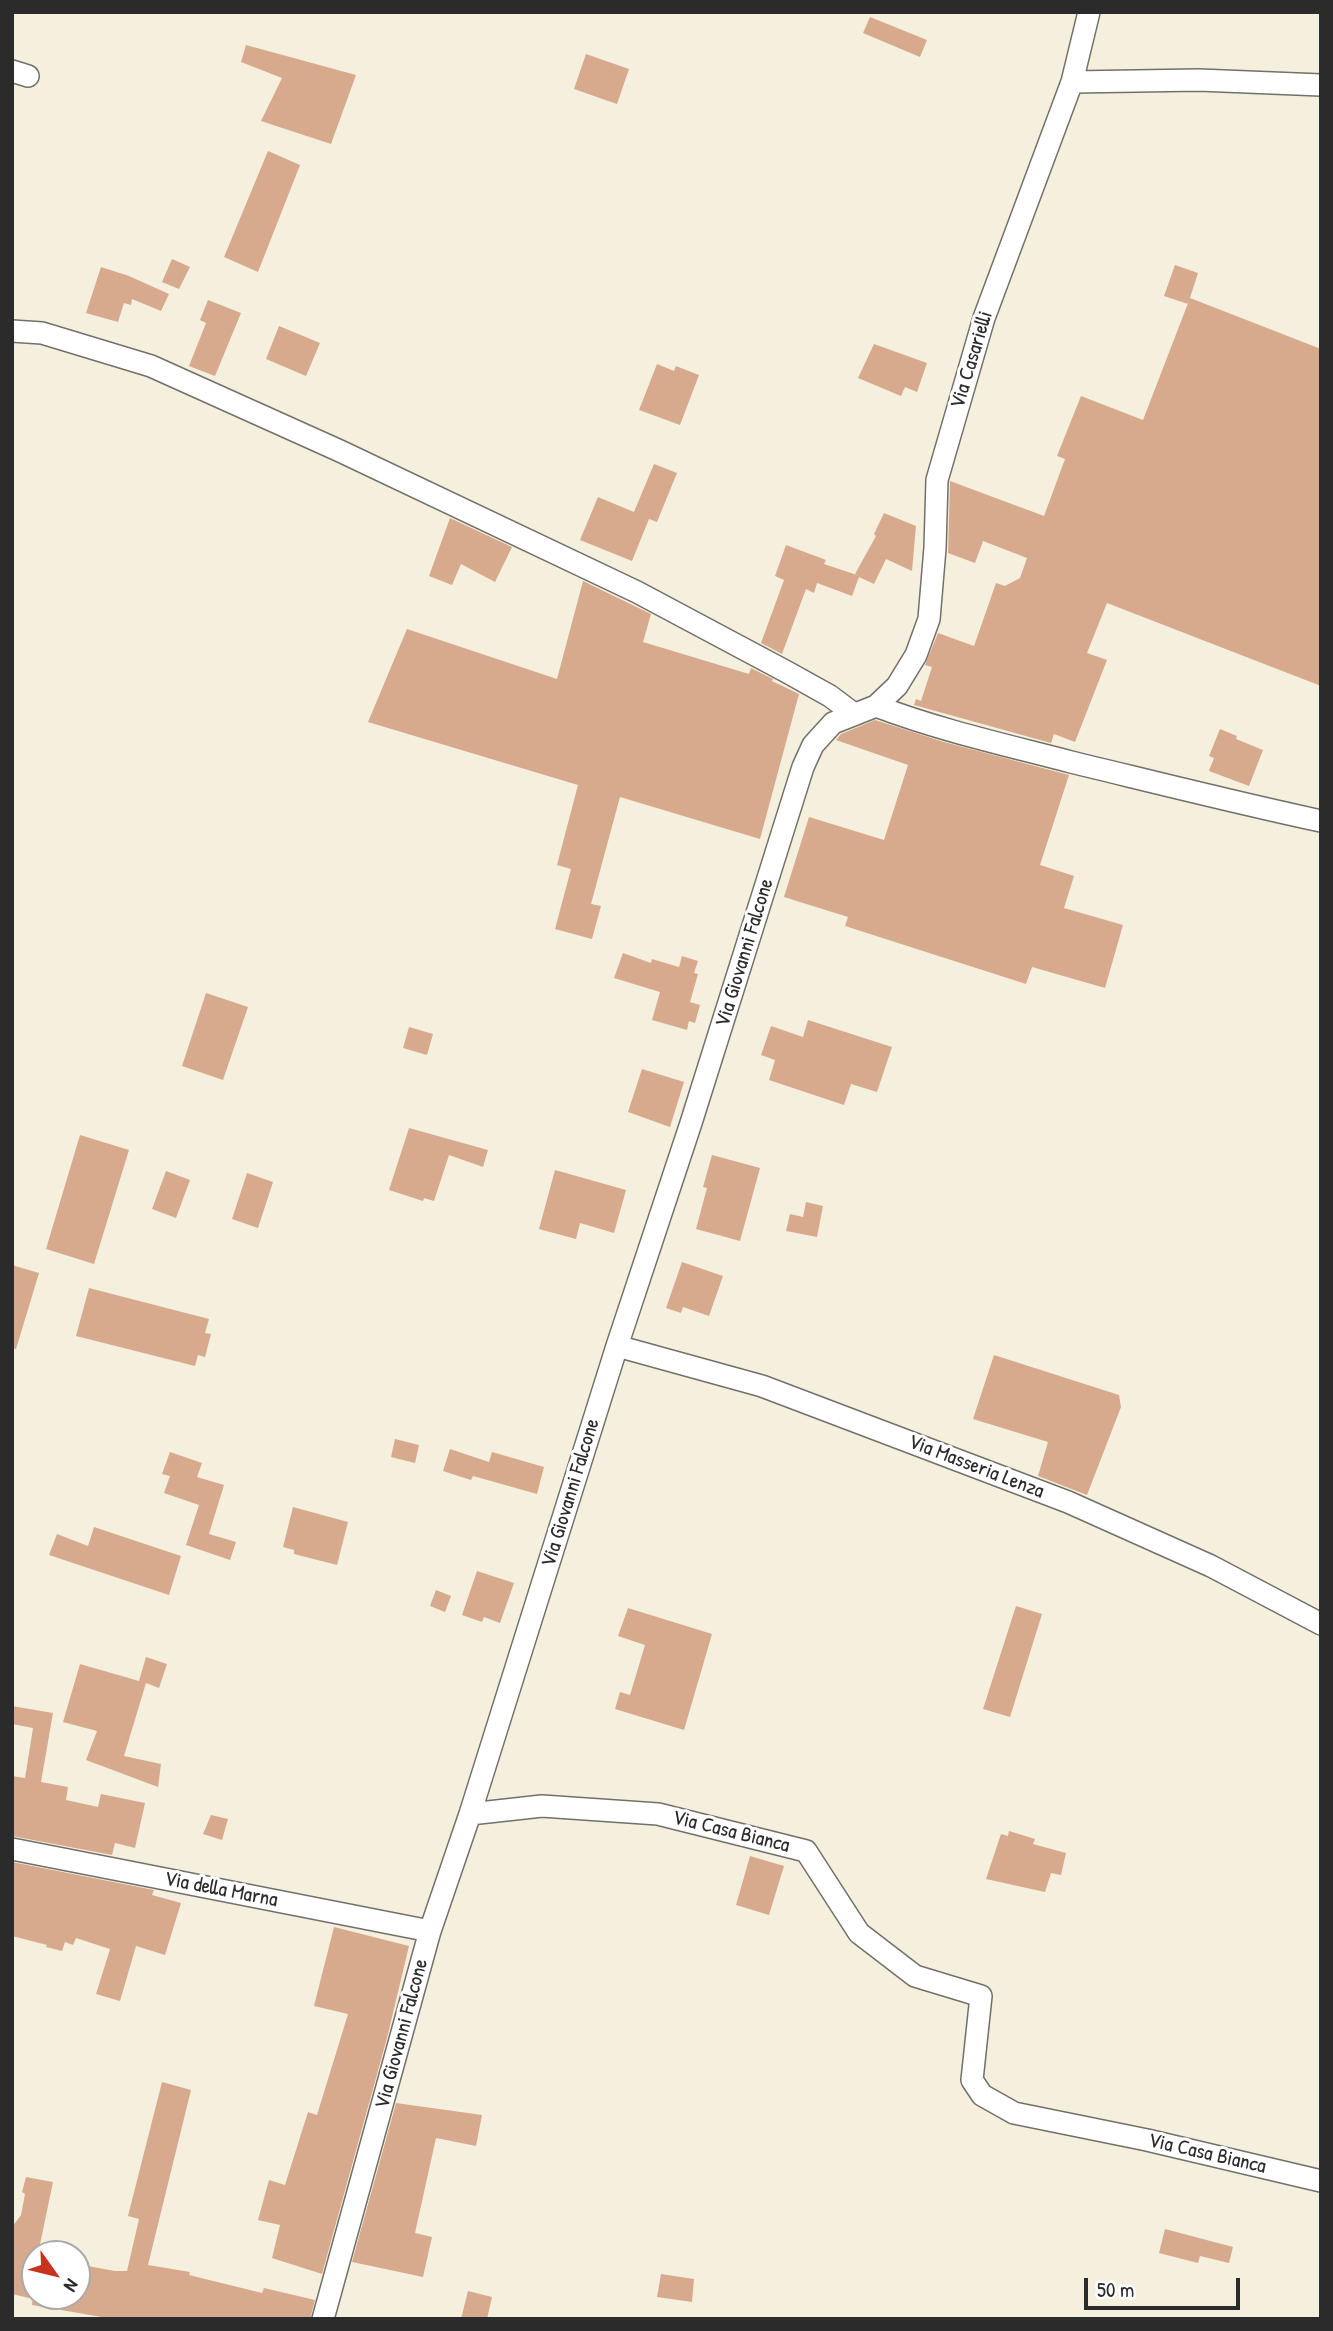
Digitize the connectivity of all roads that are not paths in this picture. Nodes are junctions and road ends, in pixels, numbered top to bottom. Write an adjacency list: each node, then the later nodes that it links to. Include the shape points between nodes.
1 (1089, 12): 2 (street, Via Casarielli)
2 (1072, 82): 3 (street, via 1199,80); 5 (street, Via Casarielli, via 984,318 943,455 937,480 929,619 916,655 897,686)
3 (1321, 85)
4 (12, 331): 6 (street, via 42,334 151,366 315,440 637,592)
5 (876, 706): 6 (street, Via Giovanni Falcone); 7 (street, via 993,742)
6 (854, 713): 8 (street, Via Giovanni Falcone, via 833,723 813,745 803,767)
7 (1321, 821)
8 (617, 1346): 9 (street, Via Masseria Lenza, via 762,1386 1068,1502 1211,1566); 10 (street, Via Giovanni Falcone)
9 (1321, 1624)
10 (470, 1814): 12 (street, Via Giovanni Falcone); 13 (street, Via Casa Bianca, via 542,1806 658,1814 806,1852 859,1933 915,1976 981,1996 971,2080 982,2095 1014,2113)
11 (12, 1849): 12 (street, Via della Marna)
12 (430, 1931): 14 (street, Via Giovanni Falcone)
13 (1321, 2180)
14 (323, 2319)

